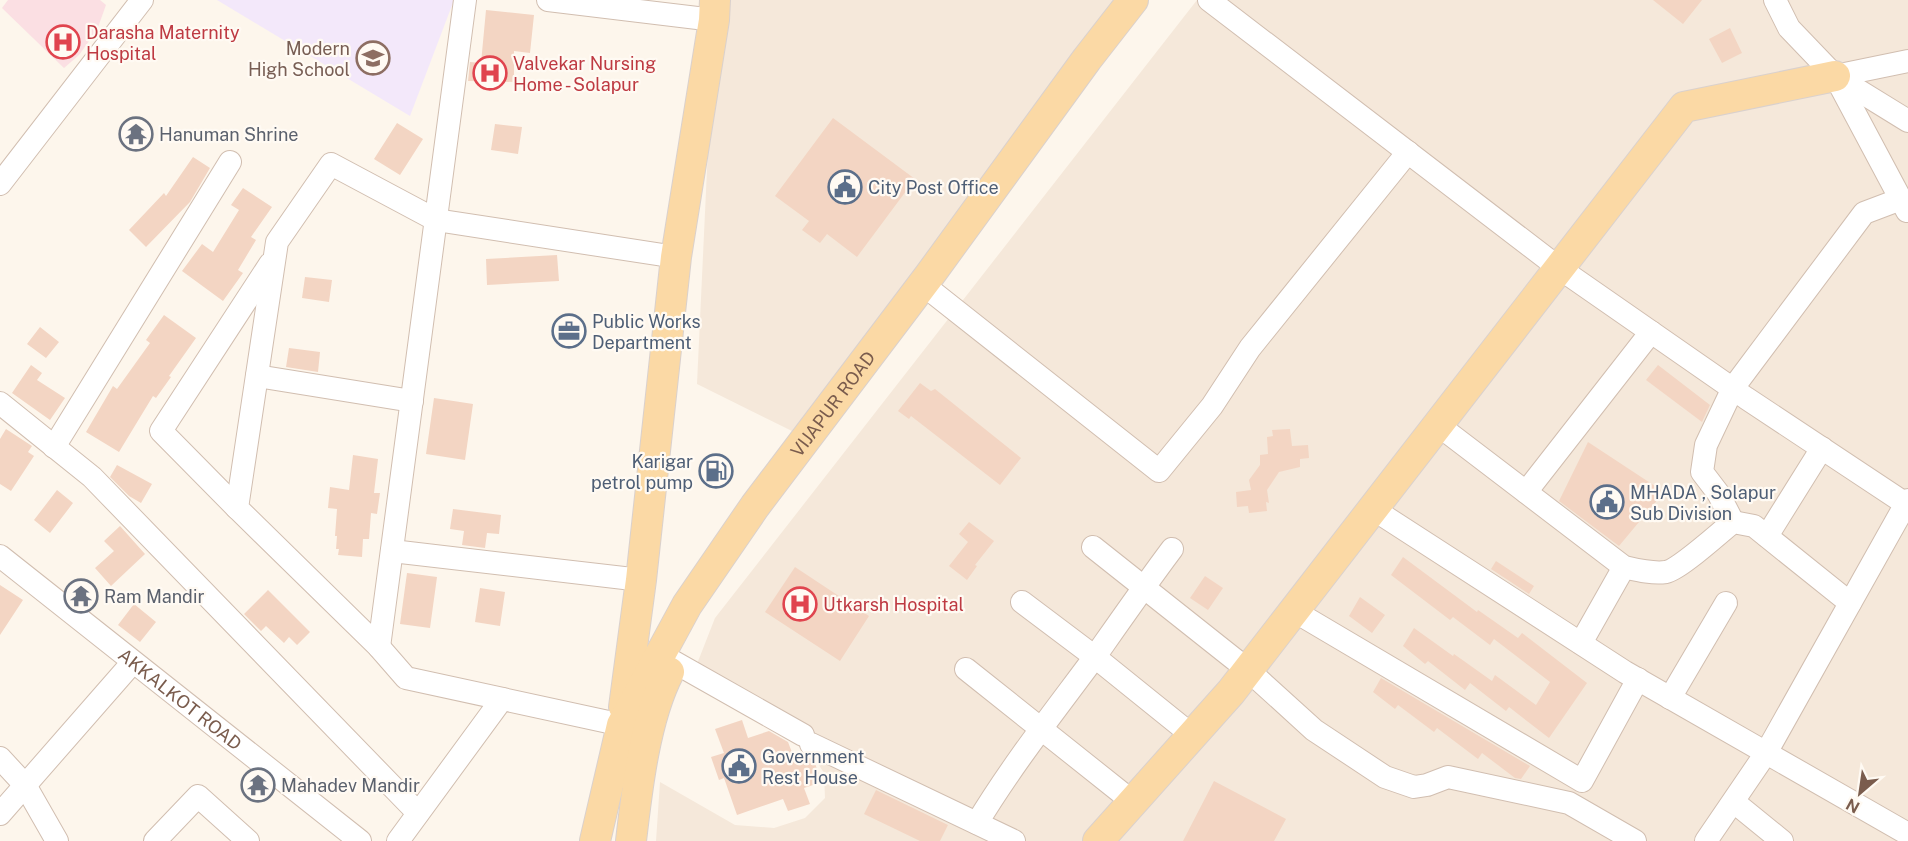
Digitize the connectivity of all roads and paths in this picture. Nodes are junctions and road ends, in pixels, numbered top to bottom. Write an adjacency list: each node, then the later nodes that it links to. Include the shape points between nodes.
1 (142, 0): 14 (street)
2 (465, 0): 16 (street)
3 (548, 0): 8 (street)
4 (1133, 0): 56 (main road, VIJAPUR ROAD, via 755,506 687,605)
5 (1156, 0): 20 (main road, VIJAPUR ROAD)
6 (1209, 0): 12 (street)
7 (1775, 0): 10 (street, via 1789,28)
8 (715, 10): 17 (main road)
9 (1908, 61): 10 (street)
10 (1835, 76): 11 (street); 15 (street); 19 (main road, via 1684,107)
11 (1908, 121)
12 (1408, 152): 19 (street); 20 (street, via 1250,348 1212,406 1159,471)
13 (230, 162): 27 (street)
14 (0, 184)
15 (1904, 205): 23 (street, via 1864,213)
16 (436, 220): 17 (street); 18 (street, via 331,164 277,242); 24 (street)
17 (676, 257): 40 (main road)
18 (274, 258): 22 (street); 31 (street, via 161,431)
19 (1559, 268): 21 (street); 26 (main road)
20 (935, 294): 50 (main road, VIJAPUR ROAD, via 769,513 699,617)
21 (1651, 332): 23 (street); 29 (street)
22 (257, 376): 24 (street); 31 (street)
23 (1733, 388): 28 (street); 33 (street, via 1706,445 1702,472)
24 (412, 401): 37 (street)
25 (0, 404): 27 (street)
26 (1438, 425): 29 (street); 32 (main road)
27 (54, 447): 64 (street, via 92,477)
28 (1822, 448): 30 (street); 34 (street)
29 (1526, 492): 39 (street)
30 (1907, 502): 44 (street)
31 (237, 508): 47 (street)
32 (1372, 509): 45 (main road); 46 (street)
33 (1733, 522): 34 (street, via 1754,526); 39 (street, via 1667,572)
34 (1767, 536): 44 (street)
35 (1093, 547): 41 (street)
36 (1173, 549): 41 (street)
37 (392, 551): 40 (street); 47 (street)
38 (0, 556): 49 (street, AKKALKOT ROAD)
39 (1624, 567): 46 (street)
40 (640, 580): 56 (main road)
41 (1143, 587): 48 (street); 52 (street)
42 (1022, 602): 48 (street)
43 (1726, 603): 54 (street)
44 (1850, 603): 59 (street)
45 (1294, 611): 52 (main road); 53 (street, via 1582,781)
46 (1581, 644): 53 (street)
47 (380, 647): 55 (street, via 406,678)
48 (1095, 657): 57 (street); 58 (street)
49 (133, 662): 61 (street); 71 (street, AKKALKOT ROAD)
50 (674, 662): 56 (main road, VIJAPUR ROAD, via 654,705); 66 (street, via 808,739)
51 (966, 669): 57 (street)
52 (1248, 670): 58 (main road); 77 (street, via 1314,730 1385,777 1414,787 1448,777 1569,803)
53 (1638, 680): 54 (street)
54 (1670, 698): 59 (street)
55 (502, 699): 56 (street); 64 (street)
56 (636, 728): 73 (main road, VIJAPUR ROAD); 74 (main road, VIJAPUR ROAD, via 636,801)
57 (1041, 728): 62 (street); 66 (street)
58 (1193, 736): 62 (main road)
59 (1766, 753): 63 (street); 67 (street)
60 (0, 758): 61 (street)
61 (25, 785): 65 (street); 68 (street)
62 (1133, 802): 76 (main road)
63 (1734, 802): 78 (street); 79 (street)
64 (418, 813): 72 (street)
65 (0, 814)
66 (977, 823): 75 (street)
67 (1908, 834)
68 (57, 841)
69 (155, 841): 70 (street, via 198,796)
70 (248, 841)
71 (359, 841)
72 (398, 841)
73 (595, 841)
74 (631, 841)
75 (1014, 841)
76 (1098, 841)
77 (1635, 841)
78 (1706, 841)
79 (1782, 841)

